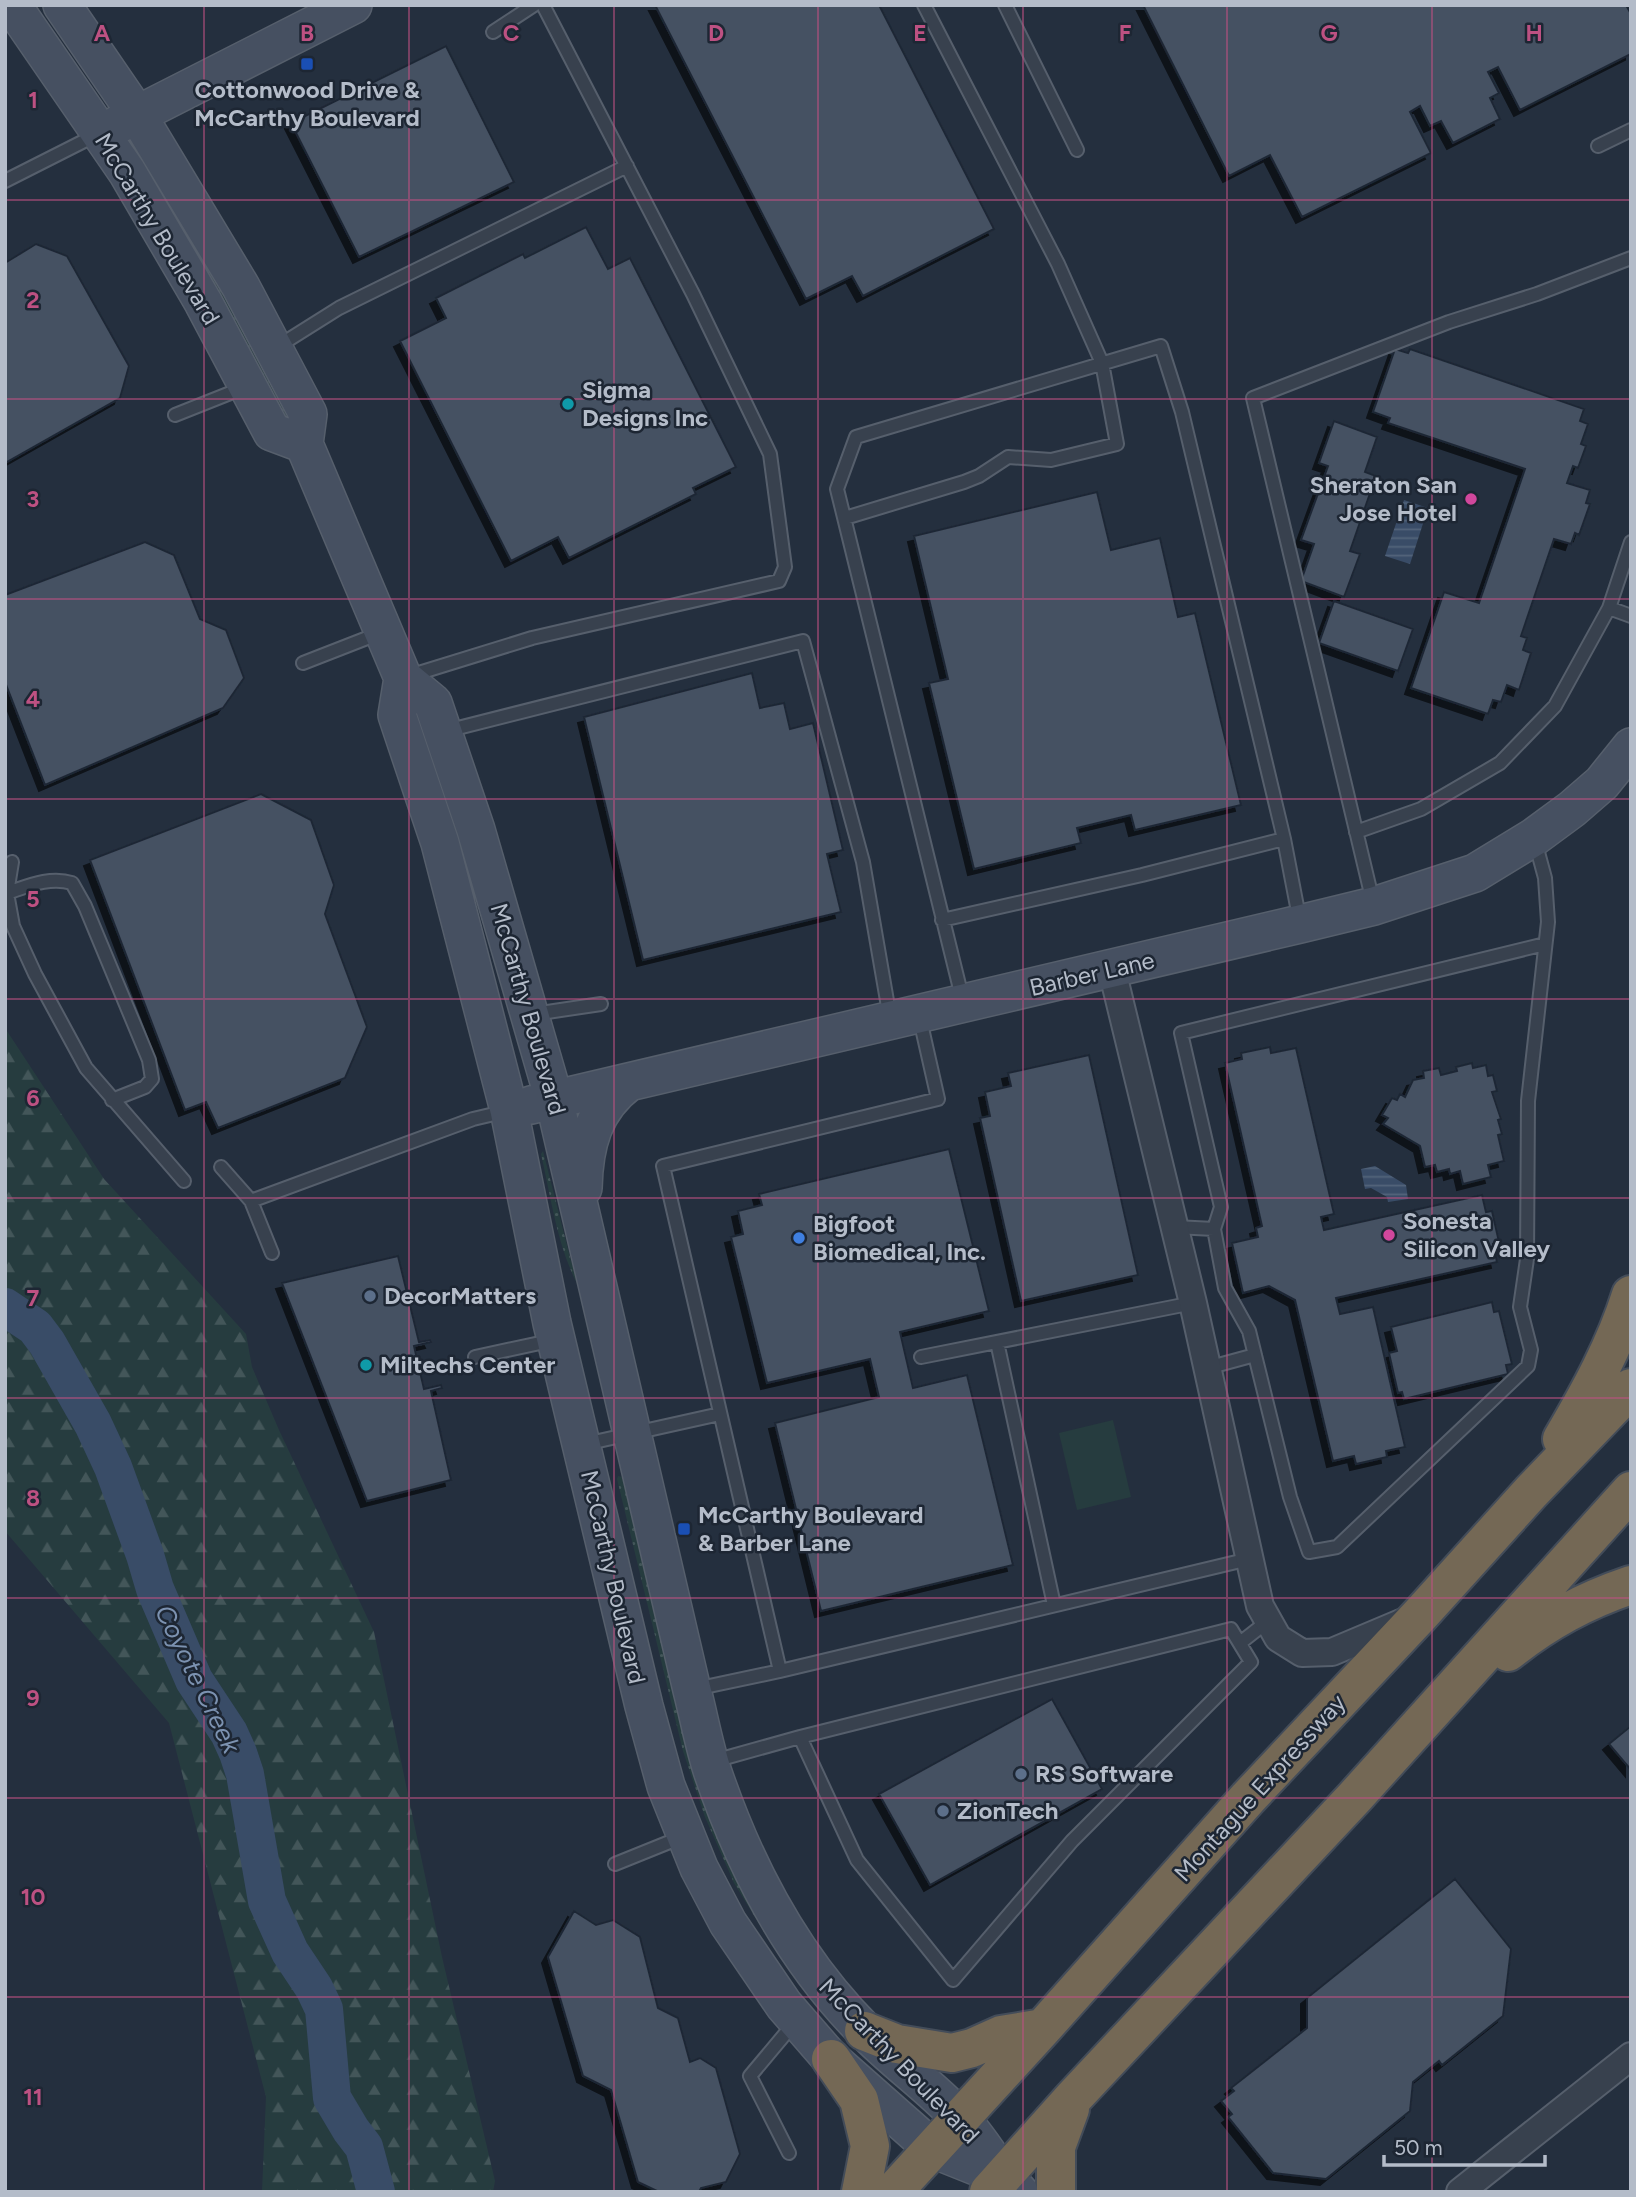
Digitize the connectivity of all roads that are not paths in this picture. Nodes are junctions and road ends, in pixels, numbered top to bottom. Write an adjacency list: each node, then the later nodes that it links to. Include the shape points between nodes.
1 (12, 5): 11 (main road, McCarthy Boulevard)
2 (62, 5): 9 (main road, McCarthy Boulevard)
3 (534, 5): 8 (lane)
4 (543, 5): 14 (lane)
5 (924, 5): 18 (lane, via 1058,264)
6 (1005, 5): 13 (lane)
7 (333, 9): 9 (main road)
8 (493, 33)
9 (138, 116): 11 (main road); 17 (main road, McCarthy Boulevard)
10 (1631, 130): 12 (lane)
11 (100, 133): 15 (lane); 19 (main road, McCarthy Boulevard, via 162,231)
12 (1598, 146)
13 (1077, 149)
14 (626, 166): 17 (lane, via 339,308); 28 (lane, via 770,453 785,567 779,581 532,638)
15 (5, 181)
16 (1631, 258): 31 (lane, via 1253,398)
17 (274, 349): 21 (main road, McCarthy Boulevard, via 308,414)
18 (1102, 363): 22 (lane, via 856,437 837,489); 22 (lane, via 1117,444 1051,460 1008,457 964,482); 33 (lane, via 1161,346 1182,412)
19 (248, 386): 20 (lane); 21 (main road, McCarthy Boulevard, via 272,432)
20 (175, 415)
21 (304, 444): 26 (main road, McCarthy Boulevard)
22 (845, 518): 37 (lane)
23 (1631, 542): 24 (lane)
24 (1609, 608): 25 (lane); 31 (lane, via 1555,706 1500,762 1421,809)
25 (1631, 616)
26 (384, 631): 27 (lane); 28 (main road, McCarthy Boulevard)
27 (303, 663)
28 (403, 678): 29 (main road, McCarthy Boulevard, via 433,703); 48 (main road, McCarthy Boulevard, via 397,715 440,843)
29 (443, 732): 43 (main road, McCarthy Boulevard); 44 (lane, via 803,641)
30 (1631, 747): 32 (main road, Barber Lane, via 1602,783)
31 (1356, 832): 36 (lane)
32 (1534, 837): 36 (main road, Barber Lane, via 1475,873); 39 (lane, via 1545,878)
33 (1284, 839): 37 (lane); 38 (lane)
34 (12, 862): 35 (lane)
35 (6, 893): 47 (lane, via 13,926 35,974 86,1068); 47 (lane, via 60,879 72,883 85,906 149,1060 152,1079 145,1087)
36 (1374, 906): 38 (main road, Barber Lane)
37 (943, 920): 42 (lane)
38 (1300, 925): 40 (main road, Barber Lane)
39 (1545, 944): 54 (lane, via 1181,1033 1222,1207); 60 (lane, via 1528,1101 1527,1259 1520,1307 1531,1350 1528,1366 1337,1547 1309,1552 1290,1497)
40 (1112, 970): 42 (main road, Barber Lane); 53 (street)
41 (601, 1004): 43 (lane)
42 (964, 1005): 44 (main road, Barber Lane)
43 (530, 1014): 46 (main road, McCarthy Boulevard)
44 (905, 1018): 45 (main road, Barber Lane); 65 (lane, via 938,1099 663,1166)
45 (629, 1082): 46 (main road, Barber Lane); 52 (main road, via 612,1095 594,1122 584,1164)
46 (554, 1099): 48 (main road, Barber Lane); 52 (main road, McCarthy Boulevard)
47 (113, 1100): 50 (lane)
48 (509, 1110): 51 (lane); 58 (main road, McCarthy Boulevard)
49 (221, 1167): 51 (lane)
50 (184, 1181)
51 (250, 1201): 55 (lane)
52 (582, 1217): 66 (main road, McCarthy Boulevard)
53 (1175, 1227): 54 (lane); 57 (street)
54 (1214, 1229): 60 (lane, via 1225,1289 1249,1331)
55 (272, 1254)
56 (1631, 1295): 69 (highway, via 1600,1370)
57 (1193, 1303): 59 (lane); 63 (street)
58 (556, 1340): 61 (lane); 67 (main road, McCarthy Boulevard)
59 (997, 1342): 62 (lane); 72 (lane)
60 (1255, 1355): 63 (lane)
61 (475, 1357)
62 (921, 1357)
63 (1207, 1368): 70 (street)
64 (1631, 1388): 69 (highway, Montague Expressway)
65 (720, 1414): 66 (lane); 76 (lane)
66 (631, 1433): 67 (lane); 77 (main road, McCarthy Boulevard)
67 (582, 1445): 81 (main road, McCarthy Boulevard, via 644,1706 666,1786)
68 (1631, 1491): 80 (highway)
69 (1531, 1492): 73 (highway, Montague Expressway)
70 (1249, 1559): 72 (lane); 74 (street, via 1260,1606)
71 (1631, 1586): 80 (highway, via 1602,1595 1539,1627 1487,1668)
72 (1054, 1605): 76 (lane)
73 (1420, 1615): 74 (street, via 1332,1652 1302,1653); 84 (highway, Montague Expressway, via 1248,1798)
74 (1273, 1629): 75 (lane)
75 (1240, 1643): 78 (lane, via 1231,1629); 78 (lane, via 1251,1662 1072,1842 953,1980 857,1860)
76 (780, 1671): 77 (lane)
77 (692, 1690): 79 (main road, McCarthy Boulevard)
78 (800, 1737): 79 (lane)
79 (710, 1762): 85 (main road, McCarthy Boulevard, via 741,1848 767,1901 817,1976)
80 (1382, 1767): 88 (highway)
81 (686, 1835): 82 (lane); 83 (main road, McCarthy Boulevard, via 728,1923)
82 (615, 1864)
83 (797, 2020): 87 (main road, McCarthy Boulevard); 91 (lane, via 750,2076)
84 (1043, 2028): 85 (highway, via 1001,2035 953,2053 897,2044); 89 (highway, Montague Expressway)
85 (864, 2031): 89 (main road, McCarthy Boulevard)
86 (1631, 2056): 96 (street)
87 (831, 2059): 90 (main road, McCarthy Boulevard); 93 (highway, via 859,2100 870,2146)
88 (1074, 2097): 92 (highway); 95 (highway, via 1055,2147)
89 (960, 2118): 90 (highway, Montague Expressway); 92 (main road, McCarthy Boulevard)
90 (933, 2149): 92 (main road, McCarthy Boulevard); 94 (highway, Montague Expressway)
91 (789, 2153)
92 (1003, 2187)
93 (861, 2192)
94 (893, 2192)
95 (1056, 2192)
96 (1460, 2192)

